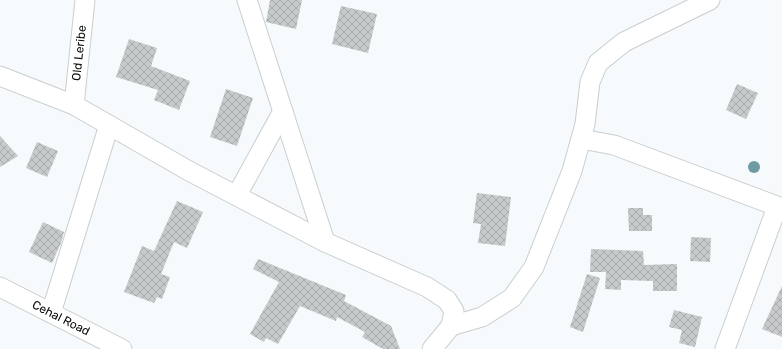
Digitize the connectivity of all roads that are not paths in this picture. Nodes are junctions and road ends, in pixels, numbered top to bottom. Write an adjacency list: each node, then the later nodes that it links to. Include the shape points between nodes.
1 (85, 0): 5 (street, Old Leribe)
2 (247, 0): 6 (street)
3 (710, 0): 8 (street, via 624,42 598,63 590,82)
4 (0, 76): 5 (street)
5 (74, 105): 7 (street)
6 (283, 111): 9 (street); 11 (street)
7 (109, 125): 9 (street); 13 (street)
8 (581, 139): 10 (street, via 614,145); 14 (street, via 572,171 534,267 512,298 482,317)
9 (237, 196): 11 (street)
10 (780, 208): 17 (street)
11 (325, 242): 14 (street, via 427,287 447,300 454,311)
12 (0, 287): 13 (street, Cehal Road)
13 (51, 313): 15 (street, Cehal Road)
14 (451, 326): 16 (street)
15 (122, 349)
16 (432, 349)
17 (725, 349)

